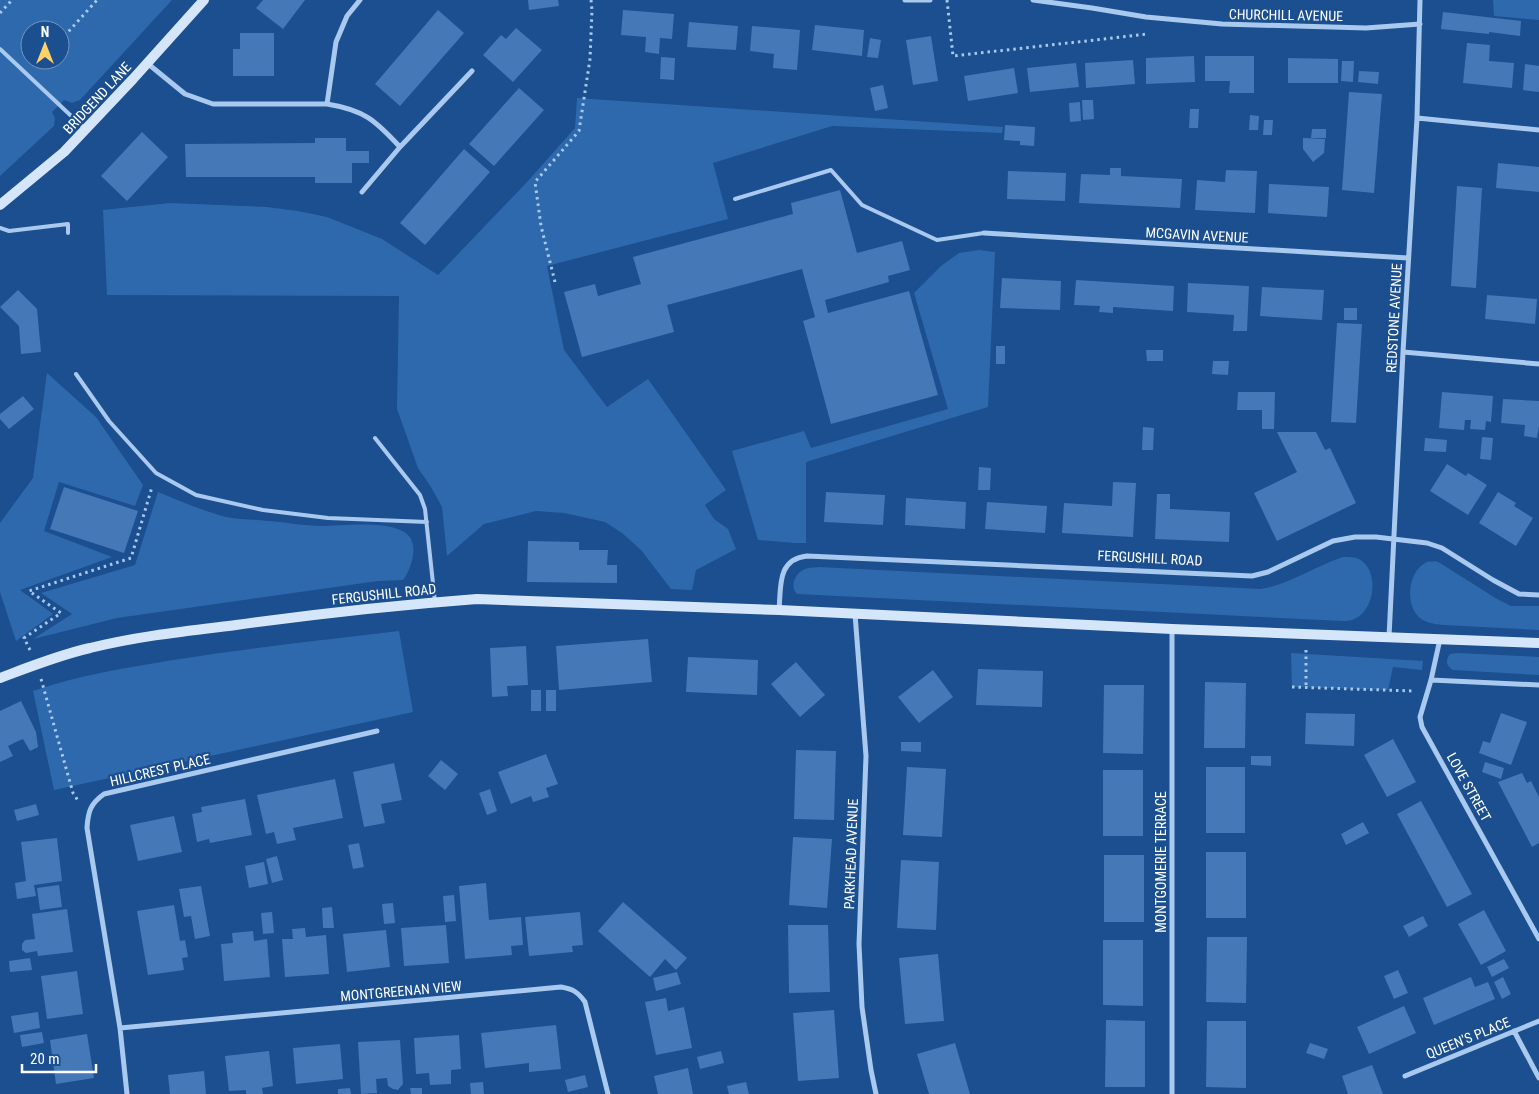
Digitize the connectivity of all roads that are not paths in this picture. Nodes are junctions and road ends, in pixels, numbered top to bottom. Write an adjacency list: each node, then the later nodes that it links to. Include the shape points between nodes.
1 (204, 0): 9 (main road, BRIDGEND LANE)
2 (360, 0): 11 (street, via 347,16 336,42)
3 (904, 0): 4 (street)
4 (930, 0)
5 (1033, 0): 7 (street, CHURCHILL AVENUE, via 1214,24 1366,28)
6 (1420, 0): 7 (street, REDSTONE AVENUE)
7 (1420, 24): 12 (street, REDSTONE AVENUE)
8 (0, 49): 13 (lane)
9 (148, 63): 11 (street, via 186,94 213,104); 13 (main road, BRIDGEND LANE)
10 (472, 71): 15 (street)
11 (327, 104): 15 (street, via 362,113)
12 (1417, 118): 14 (street); 22 (street, REDSTONE AVENUE)
13 (86, 130): 18 (main road, BRIDGEND LANE)
14 (1539, 130)
15 (400, 147): 16 (street)
16 (362, 192)
17 (735, 199): 21 (lane, via 831,170 862,205 937,240)
18 (0, 205)
19 (0, 228): 20 (lane, via 9,231 68,224)
20 (68, 234)
21 (984, 234): 22 (street, MCGAVIN AVENUE)
22 (1408, 258): 23 (street, REDSTONE AVENUE)
23 (1403, 352): 24 (street); 28 (street, REDSTONE AVENUE)
24 (1539, 364)
25 (76, 374): 27 (lane, via 109,421 156,474 196,495 263,510 328,518)
26 (375, 438): 27 (lane, via 420,495)
27 (427, 522): 30 (lane)
28 (1393, 539): 29 (street, FERGUSHILL ROAD, via 1442,548 1519,594); 31 (street, FERGUSHILL ROAD, via 1355,537 1333,541 1268,572 1252,576 807,556 792,560 783,571); 34 (street, REDSTONE AVENUE)
29 (1539, 595)
30 (435, 602): 31 (main road, FERGUSHILL ROAD, via 477,599); 37 (main road, FERGUSHILL ROAD, via 276,619 142,638 90,648)
31 (779, 610): 32 (main road, FERGUSHILL ROAD)
32 (855, 613): 33 (main road, FERGUSHILL ROAD); 49 (street, PARKHEAD AVENUE, via 866,756 859,944 862,1007)
33 (1172, 629): 34 (main road, FERGUSHILL ROAD); 50 (street, MONTGOMERIE TERRACE)
34 (1389, 638): 35 (main road, FERGUSHILL ROAD)
35 (1440, 639): 36 (main road, FERGUSHILL ROAD); 38 (street, LOVE STREET)
36 (1539, 643)
37 (0, 678)
38 (1431, 680): 39 (street); 41 (street, LOVE STREET, via 1420,717 1422,727)
39 (1539, 685)
40 (376, 731): 43 (street, HILLCREST PLACE, via 104,794 94,801 88,814 87,828)
41 (1539, 938)
42 (1539, 1021): 44 (street, QUEEN'S PLACE)
43 (120, 1028): 47 (street); 48 (street, MONTGREENAN VIEW, via 571,988 585,1002)
44 (1514, 1031): 45 (street, QUEEN'S PLACE); 46 (street)
45 (1405, 1076)
46 (1539, 1078)
47 (127, 1094)
48 (608, 1094)
49 (876, 1094)
50 (1172, 1094)

